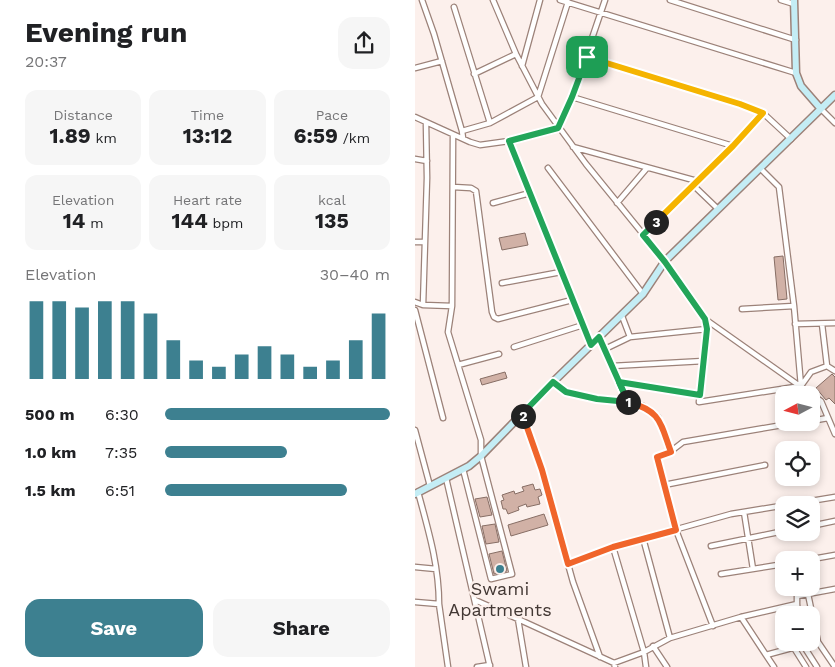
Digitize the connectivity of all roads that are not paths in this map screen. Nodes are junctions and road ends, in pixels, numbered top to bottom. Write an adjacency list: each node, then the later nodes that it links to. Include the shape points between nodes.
1 (422, 0): 15 (street)
2 (493, 0): 13 (street)
3 (540, 0): 16 (street)
4 (561, 0): 8 (street)
5 (605, 0): 11 (street)
6 (670, 0): 12 (street)
7 (781, 0): 9 (street)
8 (568, 2): 11 (street); 21 (street)
9 (794, 2): 12 (street)
10 (454, 7): 19 (street)
11 (601, 12): 14 (street); 18 (street)
12 (796, 40): 18 (street)
13 (516, 54): 16 (street); 19 (street)
14 (587, 57): 22 (street); 24 (street)
15 (442, 61): 17 (street); 30 (street)
16 (522, 66): 21 (street)
17 (415, 68)
18 (796, 72): 23 (street, via 801,86)
19 (474, 74): 27 (street)
20 (835, 95): 23 (street)
21 (538, 97): 27 (street); 29 (street)
22 (572, 97): 29 (street); 35 (street)
23 (821, 109): 28 (street); 33 (street)
24 (763, 113): 33 (street); 35 (street)
25 (415, 117): 26 (street)
26 (426, 123): 31 (street); 38 (street)
27 (490, 123): 30 (street)
28 (835, 124)
29 (558, 128): 34 (street); 36 (street)
30 (462, 131): 32 (street)
31 (453, 135): 32 (street); 43 (street)
32 (463, 138): 34 (street, via 480,145)
33 (791, 139): 41 (street)
34 (509, 141): 44 (street)
35 (733, 146): 42 (street)
36 (573, 147): 40 (street); 46 (street)
37 (415, 159): 38 (street)
38 (427, 161): 50 (street)
39 (548, 168): 54 (street)
40 (647, 168): 42 (street); 46 (street)
41 (761, 169): 47 (street); 59 (street, via 779,188)
42 (695, 183): 47 (street); 48 (street)
43 (453, 187): 55 (street, via 476,191 494,317 498,319); 58 (street)
44 (529, 193): 45 (street); 52 (street)
45 (493, 203)
46 (617, 203): 48 (street)
47 (718, 209): 51 (street)
48 (643, 235): 51 (street)
49 (415, 242): 50 (street)
50 (425, 242): 57 (street)
51 (665, 262): 54 (street); 63 (street)
52 (561, 272): 53 (street); 55 (street)
53 (502, 282)
54 (643, 294): 62 (street)
55 (572, 300): 67 (street)
56 (415, 302): 57 (street)
57 (423, 304): 58 (street)
58 (452, 306): 76 (street, via 448,332)
59 (794, 306): 60 (street); 65 (street)
60 (741, 309)
61 (415, 310): 88 (street)
62 (622, 316): 69 (street); 70 (street)
63 (705, 319): 68 (street); 82 (street)
64 (835, 323): 66 (street)
65 (795, 324): 66 (street); 82 (street)
66 (822, 324): 78 (street)
67 (583, 326): 71 (street); 72 (street)
68 (707, 329): 69 (street); 75 (street)
69 (629, 336): 73 (street)
70 (599, 337): 71 (street); 73 (street)
71 (591, 345): 80 (street)
72 (514, 347)
73 (605, 349): 77 (street)
74 (499, 354): 76 (street)
75 (704, 361): 77 (street); 84 (street)
76 (458, 365): 96 (street, via 481,440)
77 (612, 366): 81 (street)
78 (827, 366): 79 (street); 82 (street, via 811,372)
79 (835, 371)
80 (553, 382): 86 (street, via 566,392); 87 (street)
81 (619, 382): 84 (street); 86 (street)
82 (801, 386)
83 (775, 390): 84 (street, via 699,402)
84 (700, 395)
85 (820, 399): 89 (street)
86 (628, 402): 95 (street, via 643,406 658,417)
87 (522, 414): 96 (street); 115 (street, via 542,470)
88 (443, 418)
89 (828, 418): 90 (street); 93 (street)
90 (820, 419)
91 (775, 426): 95 (street, via 683,442)
92 (415, 430): 94 (street)
93 (835, 433)
94 (417, 447): 101 (street)
95 (671, 452): 100 (street, via 657,457)
96 (481, 456): 98 (street); 98 (street, via 513,574 491,579)
97 (765, 465): 100 (street)
98 (463, 469): 99 (street)
99 (446, 478): 101 (street); 125 (street)
100 (664, 485): 107 (street)
101 (430, 486): 102 (street)
102 (417, 493): 118 (street)
103 (835, 496): 104 (street)
104 (744, 512): 107 (street); 109 (street)
105 (835, 521): 106 (street)
106 (820, 524)
107 (676, 530): 110 (street); 131 (street)
108 (775, 532): 109 (street)
109 (748, 537): 111 (street); 119 (street)
110 (643, 538): 112 (street); 132 (street)
111 (711, 546)
112 (613, 547): 115 (street); 137 (street)
113 (835, 555): 114 (street)
114 (820, 558)
115 (568, 564): 139 (street)
116 (775, 565): 119 (street)
117 (415, 567): 118 (street)
118 (436, 569): 127 (street)
119 (753, 569): 120 (street)
120 (721, 574)
121 (835, 589): 122 (street)
122 (820, 592)
123 (797, 596): 128 (street)
124 (808, 596): 150 (street, via 818,642)
125 (475, 600): 130 (street); 141 (street)
126 (415, 602): 127 (street)
127 (439, 604): 142 (street)
128 (797, 604): 129 (street)
129 (741, 617): 131 (street); 138 (street)
130 (518, 620): 139 (street); 144 (street)
131 (713, 626): 132 (street)
132 (670, 638): 133 (street)
133 (653, 646): 137 (street); 146 (street)
134 (784, 651): 138 (street)
135 (796, 651): 148 (street)
136 (807, 651): 149 (street)
137 (643, 652): 140 (street); 145 (street)
138 (766, 656): 147 (street)
139 (601, 657): 140 (street)
140 (615, 665)
141 (490, 666): 143 (street)
142 (449, 667)
143 (477, 667)
144 (525, 667)
145 (646, 667)
146 (667, 667)
147 (774, 667)
148 (806, 667)
149 (817, 667)
150 (835, 667)

